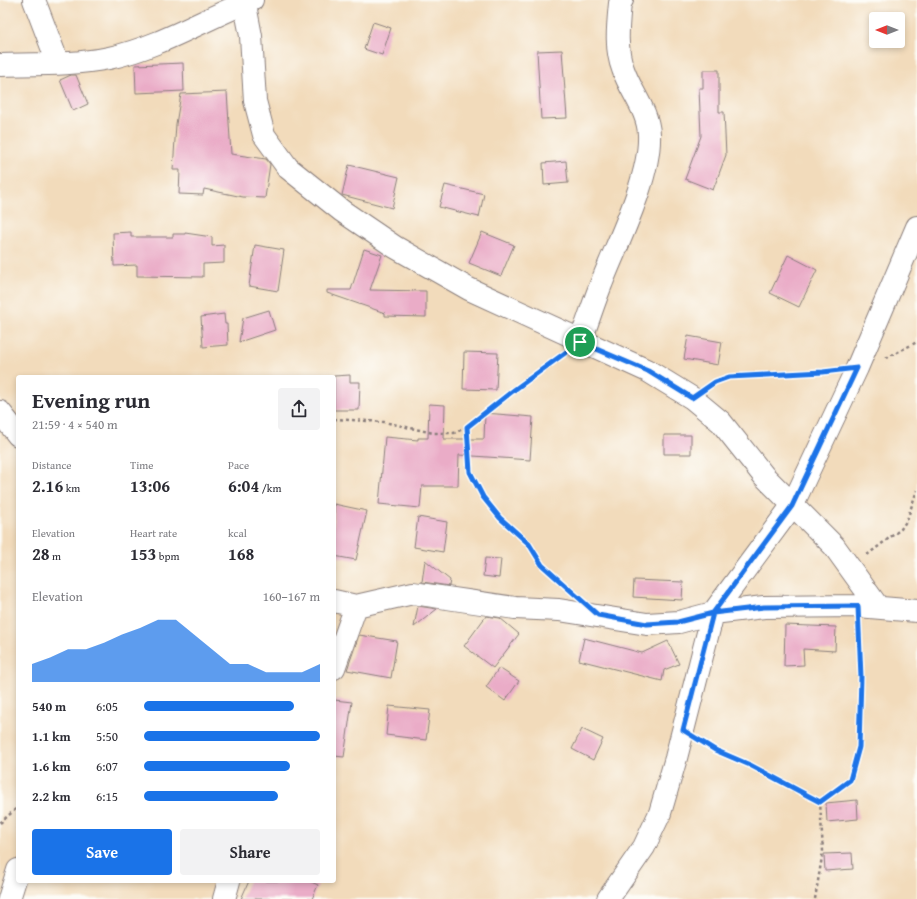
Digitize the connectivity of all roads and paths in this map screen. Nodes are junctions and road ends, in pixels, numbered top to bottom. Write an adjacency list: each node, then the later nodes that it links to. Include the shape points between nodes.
1 (34, 0): 4 (street)
2 (247, 1): 4 (street, via 151,45 109,58); 7 (street, via 255,101 264,136 288,168 342,211 395,247 469,290)
3 (620, 1): 7 (street, via 617,39 623,69 642,108 649,134 645,166 627,223)
4 (58, 63): 5 (street)
5 (0, 65)
6 (917, 227): 8 (street)
7 (580, 342): 9 (street, via 648,371); 12 (path)
8 (857, 368): 9 (path, via 729,377 715,382); 15 (street)
9 (692, 398): 15 (street, via 721,422 764,476)
10 (0, 412): 13 (street)
11 (336, 419): 12 (path, via 384,422 433,433 454,432)
12 (467, 427): 22 (path, via 470,472 483,497 500,518 529,544 542,565)
13 (16, 432)
14 (917, 490): 16 (path, via 907,520 901,529 864,557)
15 (792, 506): 16 (street, via 834,546); 21 (street)
16 (853, 571): 19 (street)
17 (336, 601): 18 (street)
18 (356, 606): 22 (street, via 412,593 515,608); 23 (street)
19 (868, 606): 20 (street); 21 (street, via 764,607); 25 (path, via 861,677 859,747 850,780)
20 (917, 611)
21 (713, 613): 22 (street, via 678,622 647,624); 24 (street)
22 (598, 615)
23 (336, 662)
24 (683, 730): 25 (path, via 715,750 750,765); 30 (street, via 653,830)
25 (820, 802): 33 (path, via 823,851)
26 (16, 809): 27 (path)
27 (0, 823)
28 (16, 876): 31 (street)
29 (228, 883): 32 (street)
30 (617, 896)
31 (9, 899)
32 (224, 899)
33 (815, 899)

